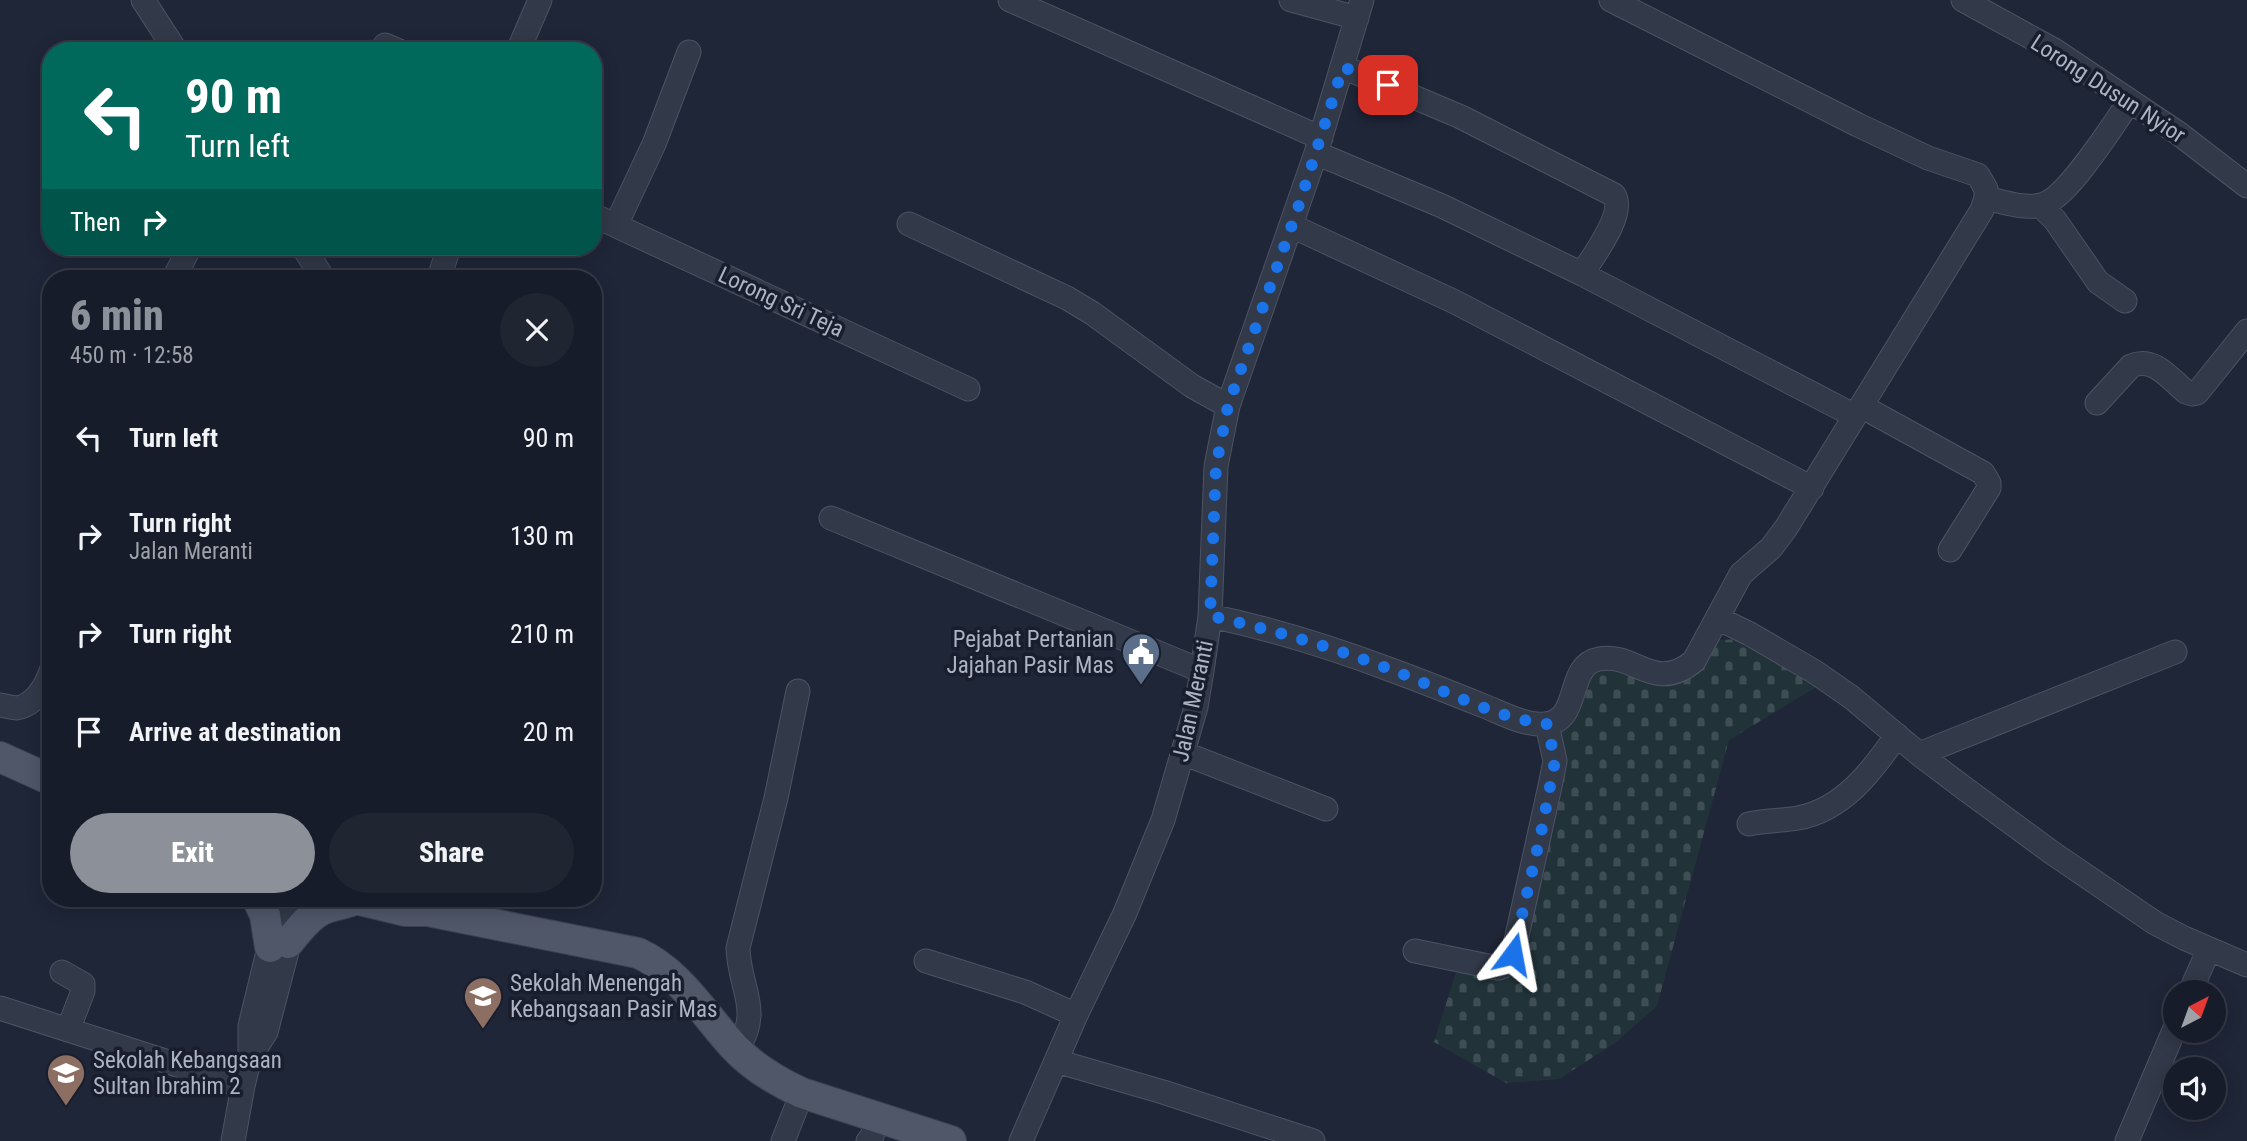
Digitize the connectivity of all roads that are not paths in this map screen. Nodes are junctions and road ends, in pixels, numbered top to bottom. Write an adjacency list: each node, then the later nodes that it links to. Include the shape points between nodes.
1 (143, 0): 8 (street)
2 (540, 0): 9 (street)
3 (1010, 0): 13 (street)
4 (1291, 0): 7 (street)
5 (1611, 0): 15 (street, via 1858,125 1928,158 1978,175)
6 (1964, 0): 12 (street, Lorong Dusun Nyior, via 2054,50)
7 (1359, 9): 11 (street, Jalan Meranti)
8 (170, 42)
9 (522, 42)
10 (689, 52): 19 (street, via 654,145)
11 (1343, 67): 13 (street, Jalan Meranti); 21 (street, via 1461,117 1614,195 1618,209 1611,227)
12 (2130, 101): 14 (street, Lorong Dusun Nyior); 16 (street, via 2066,187)
13 (1319, 146): 20 (street, Jalan Meranti); 21 (street)
14 (2247, 186)
15 (1986, 198): 16 (street); 27 (street)
16 (2041, 206): 22 (street, via 2098,282)
17 (602, 219): 19 (street, Lorong Sri Teja)
18 (909, 224): 26 (street, via 1067,298)
19 (616, 225): 24 (street, Lorong Sri Teja)
20 (1292, 226): 26 (street, Jalan Meranti); 28 (street, via 1455,302)
21 (1582, 274): 27 (street)
22 (2125, 301)
23 (2247, 331): 25 (street, via 2197,393 2186,392 2153,364 2138,363)
24 (968, 389)
25 (2097, 403)
26 (1228, 406): 31 (street, Jalan Meranti, via 1216,466)
27 (1858, 411): 28 (street); 30 (street, via 1987,477 1989,488)
28 (1812, 488): 32 (street, via 1771,548 1741,574)
29 (831, 518): 34 (street)
30 (1951, 550)
31 (1210, 616): 34 (street, Jalan Meranti); 38 (street, via 1293,635 1509,716)
32 (1717, 618): 38 (street, via 1694,661 1673,673 1661,675 1607,658 1594,660 1576,682 1569,708); 39 (street, via 1815,672)
33 (2175, 652): 41 (street)
34 (1202, 671): 40 (street, Jalan Meranti)
35 (42, 690): 37 (street, via 18,708)
36 (798, 691): 64 (street, via 738,948 751,1018)
37 (0, 705)
38 (1547, 724): 55 (street, via 1555,761 1513,954 1505,966 1497,968)
39 (1897, 735): 41 (street); 45 (street, via 1870,771 1831,806 1796,818)
40 (1183, 753): 44 (street); 61 (street, Jalan Meranti, via 1159,831)
41 (1919, 754): 54 (street, via 2155,923)
42 (0, 757): 43 (main road)
43 (42, 776)
44 (1326, 808)
45 (1749, 824)
46 (261, 907): 53 (main road)
47 (281, 907): 53 (street)
48 (297, 907): 53 (street)
49 (331, 907): 53 (main road, via 315,914)
50 (389, 907): 51 (main road, via 405,911)
51 (424, 907)
52 (442, 907): 64 (main road, via 638,953 655,961)
53 (279, 945): 66 (street, via 250,1026 250,1057)
54 (2209, 949): 57 (street); 59 (street)
55 (1415, 951)
56 (926, 961): 61 (street, via 1025,992)
57 (2247, 965)
58 (62, 972): 62 (street, via 83,984)
59 (2195, 980)
60 (0, 1008): 62 (street)
61 (1076, 1015): 65 (street, Jalan Meranti)
62 (68, 1030): 66 (street)
63 (2169, 1043): 74 (street)
64 (737, 1049): 67 (main road, via 781,1083)
65 (1056, 1061): 72 (street, Jalan Meranti); 73 (street)
66 (243, 1086): 69 (street)
67 (803, 1093): 68 (main road); 70 (street)
68 (873, 1129): 71 (main road)
69 (237, 1140)
70 (783, 1141)
71 (951, 1141)
72 (1021, 1141)
73 (1313, 1141)
74 (2127, 1141)

